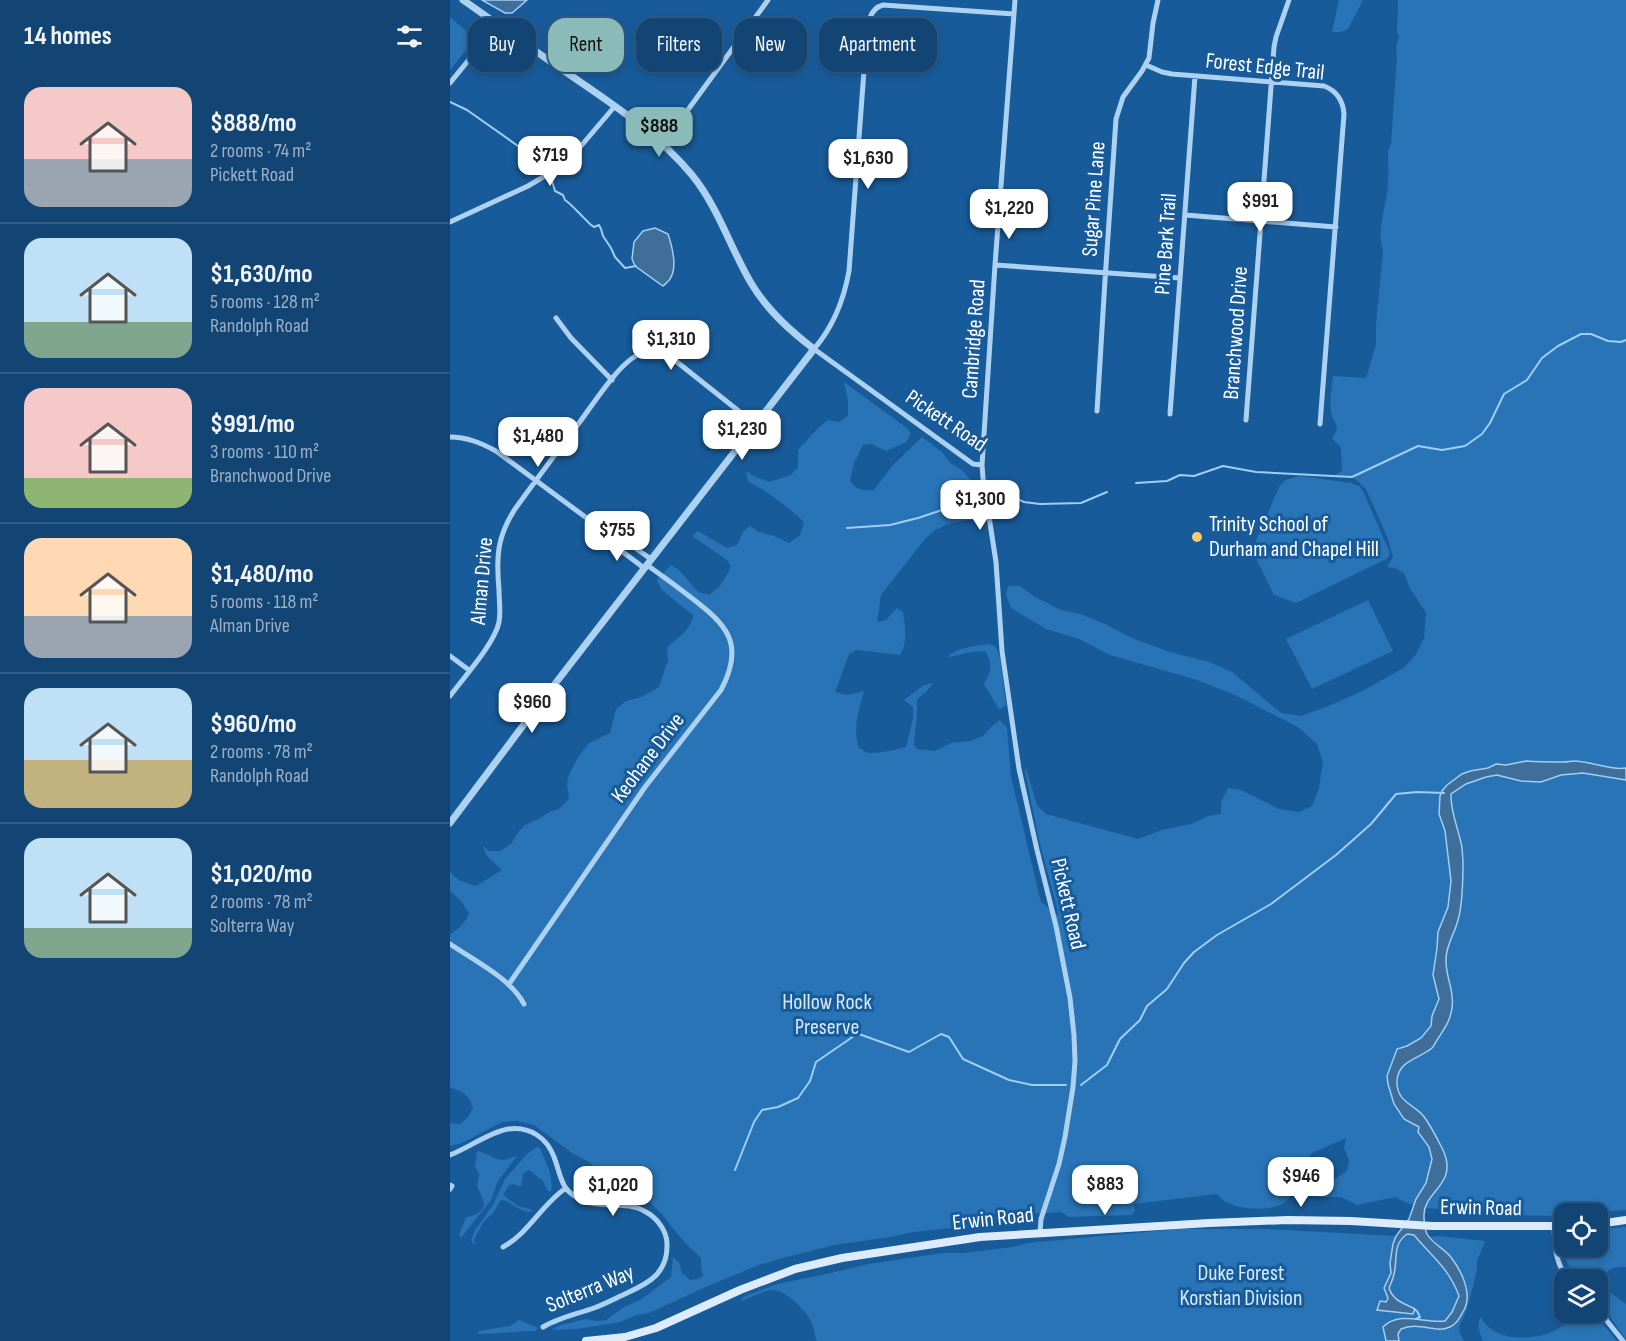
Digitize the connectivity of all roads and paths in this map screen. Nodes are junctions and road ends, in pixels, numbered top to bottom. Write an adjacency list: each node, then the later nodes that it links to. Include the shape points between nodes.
1 (463, 0): 7 (street, Pickett Road)
2 (768, 0): 15 (street)
3 (1015, 0): 6 (street, Cambridge Road)
4 (1158, 0): 10 (street, Sugar Pine Lane)
5 (1289, 0): 12 (street, Branchwood Drive, via 1276,37)
6 (1014, 14): 20 (street, Cambridge Road); 24 (street, via 901,5 874,8 867,35 848,280 835,316)
7 (489, 18)
8 (536, 51): 14 (street, Pickett Road)
9 (468, 61): 13 (street)
10 (1146, 65): 11 (street, Forest Edge Trail, via 1162,72); 21 (street, Sugar Pine Lane, via 1118,109)
11 (1196, 76): 12 (street, Forest Edge Trail); 16 (street, Pine Bark Trail)
12 (1271, 82): 17 (street, Branchwood Drive); 19 (street, Forest Edge Trail, via 1324,86 1341,100 1344,114)
13 (450, 83)
14 (615, 106): 15 (street, Pickett Road); 18 (street, via 560,167)
15 (663, 144): 24 (street, Pickett Road, via 709,199 762,299)
16 (1185, 215): 17 (street); 22 (street, Pine Bark Trail)
17 (1261, 221): 19 (street); 28 (street, Branchwood Drive)
18 (450, 222)
19 (1336, 227): 30 (street, Forest Edge Trail)
20 (995, 265): 21 (street); 32 (street, Cambridge Road)
21 (1105, 273): 22 (street); 26 (street, Sugar Pine Lane)
22 (1180, 278): 27 (street, Pine Bark Trail)
23 (556, 318): 25 (street)
24 (814, 349): 29 (street); 32 (street, Pickett Road, via 973,464)
25 (612, 380): 29 (street, Alman Drive, via 640,355 663,355 678,362); 33 (street, Alman Drive)
26 (1097, 411)
27 (1170, 414)
28 (1246, 420)
29 (756, 424): 35 (street)
30 (1320, 424)
31 (450, 437): 33 (street, Keohane Drive, via 479,442)
32 (982, 465): 48 (street, Pickett Road, via 1019,769 1056,926 1074,1035 1074,1078 1066,1128)
33 (536, 480): 34 (street, Keohane Drive); 37 (street, Alman Drive, via 503,530 497,559 499,625)
34 (611, 536): 35 (street, Keohane Drive, via 625,541); 35 (street, Keohane Drive, via 619,549)
35 (648, 564): 39 (street); 41 (street, Keohane Drive, via 723,627 731,643 729,675 645,787)
36 (450, 656): 37 (street)
37 (469, 670): 38 (street, Alman Drive)
38 (450, 696)
39 (450, 823)
40 (450, 944): 41 (street)
41 (509, 984): 42 (street)
42 (524, 1004)
43 (450, 1155): 44 (street, via 503,1131 528,1130 547,1144)
44 (566, 1188): 49 (street); 51 (street, Solterra Way, via 591,1203 645,1211 663,1229 667,1251 653,1280 596,1308)
45 (1626, 1220): 46 (main road)
46 (1608, 1223)
47 (1554, 1227): 48 (main road, Erwin Road, via 1246,1221)
48 (1040, 1233): 52 (main road, Erwin Road, via 980,1237 814,1264 740,1290 657,1329)
49 (503, 1247)
50 (1608, 1322): 53 (street)
51 (543, 1327)
52 (586, 1341)
53 (1623, 1341)

